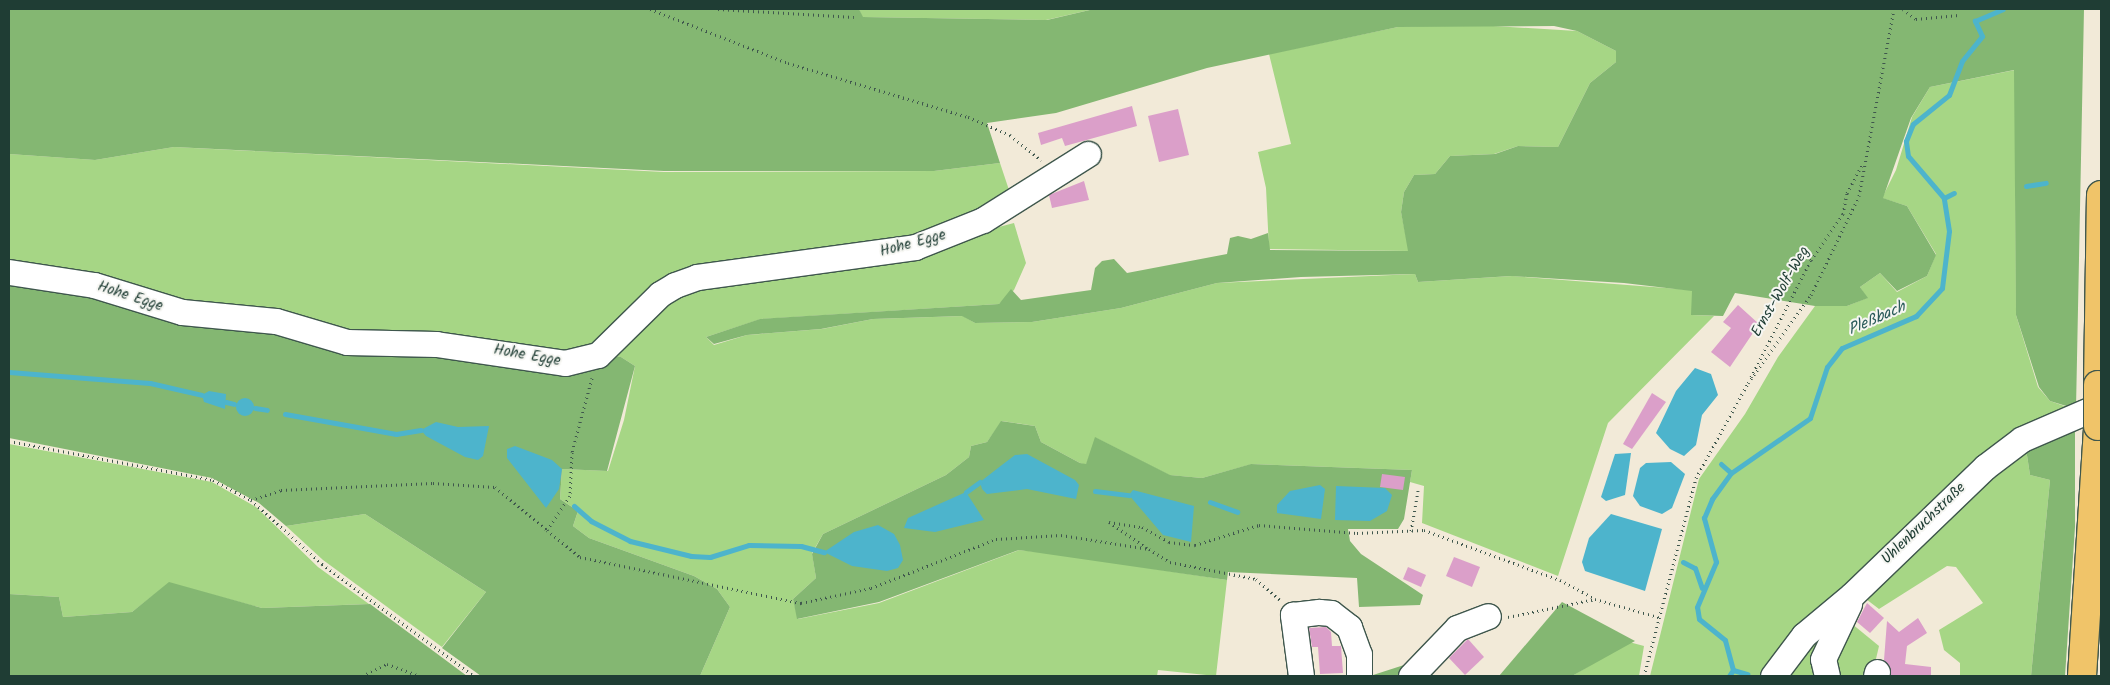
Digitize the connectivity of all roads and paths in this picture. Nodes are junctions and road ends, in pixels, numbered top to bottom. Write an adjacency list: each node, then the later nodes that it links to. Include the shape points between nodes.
1 (650, 9): 6 (path)
2 (668, 9): 6 (path)
3 (718, 9): 7 (path)
4 (1894, 9): 10 (path, via 1878,113)
5 (1903, 9): 8 (path, via 1916,20)
6 (662, 11): 11 (path, via 788,63 968,117 1010,135)
7 (854, 16)
8 (1958, 16)
9 (1088, 154): 11 (street, Hohe Egge)
10 (1864, 163): 15 (path, Ernst-Wolf-Weg, via 1847,193 1843,214 1811,260 1762,348); 15 (path, via 1859,196 1811,295)
11 (1057, 174): 14 (street, Hohe Egge, via 983,220 915,247 697,277 675,285 660,294)
12 (2101, 195): 16 (highway)
13 (9, 272): 14 (street, Hohe Egge, via 86,283 168,309 276,321 347,342 445,345 564,364)
14 (598, 355): 20 (path, via 572,452 570,496)
15 (1748, 383): 26 (path, via 1696,478)
16 (2099, 405): 23 (street, Uhlenbruchstraße, via 2004,452); 37 (highway)
17 (9, 441): 19 (path, via 213,480)
18 (1418, 491): 21 (path)
19 (251, 500): 20 (path, via 281,490 433,483 495,487); 30 (path, via 322,564)
20 (547, 530): 22 (path, via 580,557 801,603 871,588 996,539 1061,535)
21 (1411, 531): 22 (path, via 1357,533 1258,525 1195,545 1169,542 1142,527 1109,522); 24 (path, via 1450,538 1560,580)
22 (1149, 549): 25 (path, via 1170,562 1256,579 1270,587)
23 (1852, 595): 35 (street, Uhlenbruchstraße, via 1790,649); 36 (street, via 1823,659)
24 (1595, 599): 26 (path); 27 (path)
25 (1293, 615): 31 (street); 32 (street, via 1325,612 1343,620 1353,635)
26 (1658, 617): 34 (path)
27 (1494, 618): 33 (street, via 1457,628)
28 (362, 676): 29 (path, via 387,664)
29 (420, 676)
30 (474, 676)
31 (1301, 676)
32 (1360, 676)
33 (1411, 676)
34 (1644, 676)
35 (1773, 676)
36 (1827, 676)
37 (2082, 676)

